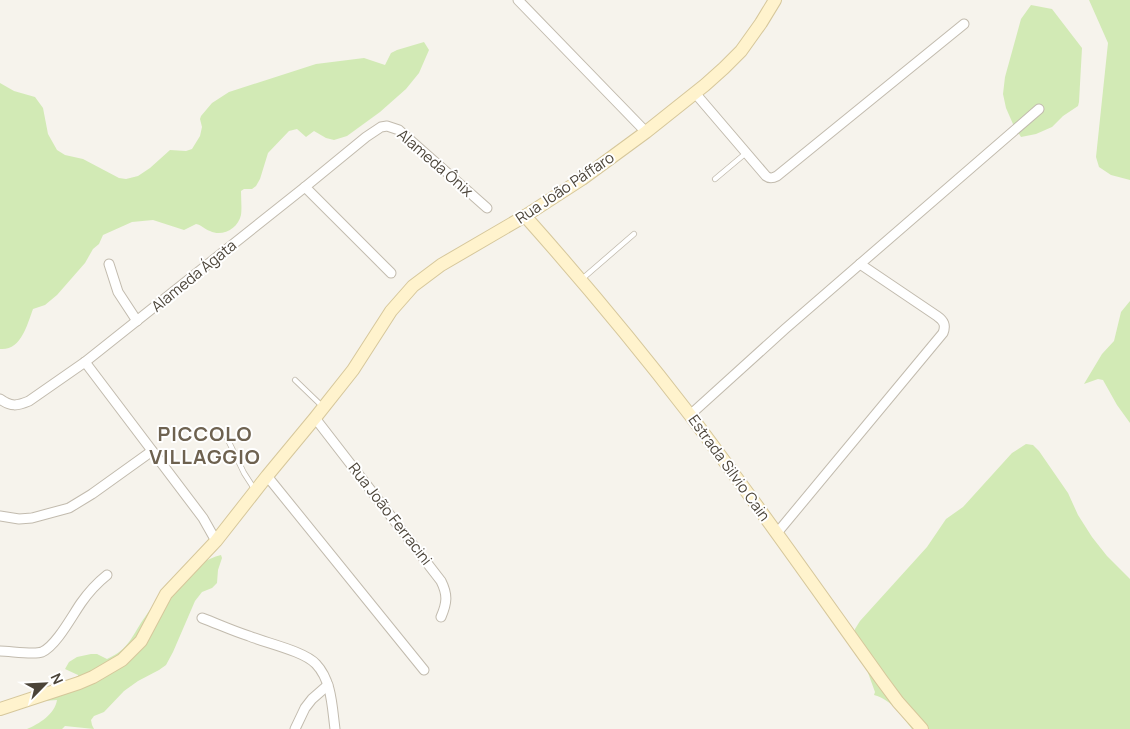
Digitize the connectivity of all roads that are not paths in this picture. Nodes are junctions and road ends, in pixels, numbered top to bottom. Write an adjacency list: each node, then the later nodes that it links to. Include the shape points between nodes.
1 (518, 0): 7 (street)
2 (775, 0): 4 (street, Rua João Páffaro, via 741,51)
3 (964, 24): 8 (street, via 777,176 766,176)
4 (695, 93): 7 (street, Rua João Páffaro); 8 (street)
5 (1039, 109): 15 (street)
6 (381, 127): 10 (street, Alameda Ágata); 11 (street, Alameda Ônix, via 399,130)
7 (646, 132): 12 (street, Rua João Páffaro)
8 (746, 153): 9 (lane)
9 (715, 179)
10 (305, 187): 16 (street); 18 (street, Alameda Ágata)
11 (487, 208)
12 (525, 216): 17 (street, Estrada Silvio Cain); 22 (street, Rua João Páffaro, via 441,265 413,286 391,311 353,370)
13 (634, 234): 17 (lane)
14 (109, 264): 18 (street, via 118,292)
15 (860, 264): 23 (street); 30 (street, via 942,320 943,333)
16 (390, 273)
17 (581, 280): 23 (street, Estrada Silvio Cain)
18 (137, 321): 19 (street, Alameda Ágata)
19 (85, 362): 21 (street, Alameda Ágata, via 29,401 13,405); 26 (street)
20 (295, 380): 22 (lane)
21 (0, 399)
22 (324, 407): 24 (street, Rua João Páffaro)
23 (690, 415): 30 (street, Estrada Silvio Cain)
24 (315, 418): 27 (street, Rua João Páffaro); 33 (street, Rua João Ferracini, via 441,581 447,600)
25 (227, 438): 28 (lane)
26 (152, 451): 29 (street, via 69,508 32,518); 31 (street, via 203,518)
27 (267, 476): 28 (street, Rua João Páffaro); 36 (street)
28 (256, 491): 31 (street, Rua João Páffaro)
29 (0, 516)
30 (777, 533): 41 (street, Estrada Silvio Cain, via 898,702)
31 (216, 541): 38 (street, Rua João Páffaro, via 166,594 141,641 122,660 79,683)
32 (107, 575): 35 (street, via 97,583 48,648 32,653)
33 (441, 617)
34 (202, 618): 37 (street, via 309,658)
35 (0, 651)
36 (424, 670)
37 (328, 685): 39 (street, via 312,698); 40 (street)
38 (0, 709)
39 (295, 729)
40 (335, 729)
41 (922, 729)

